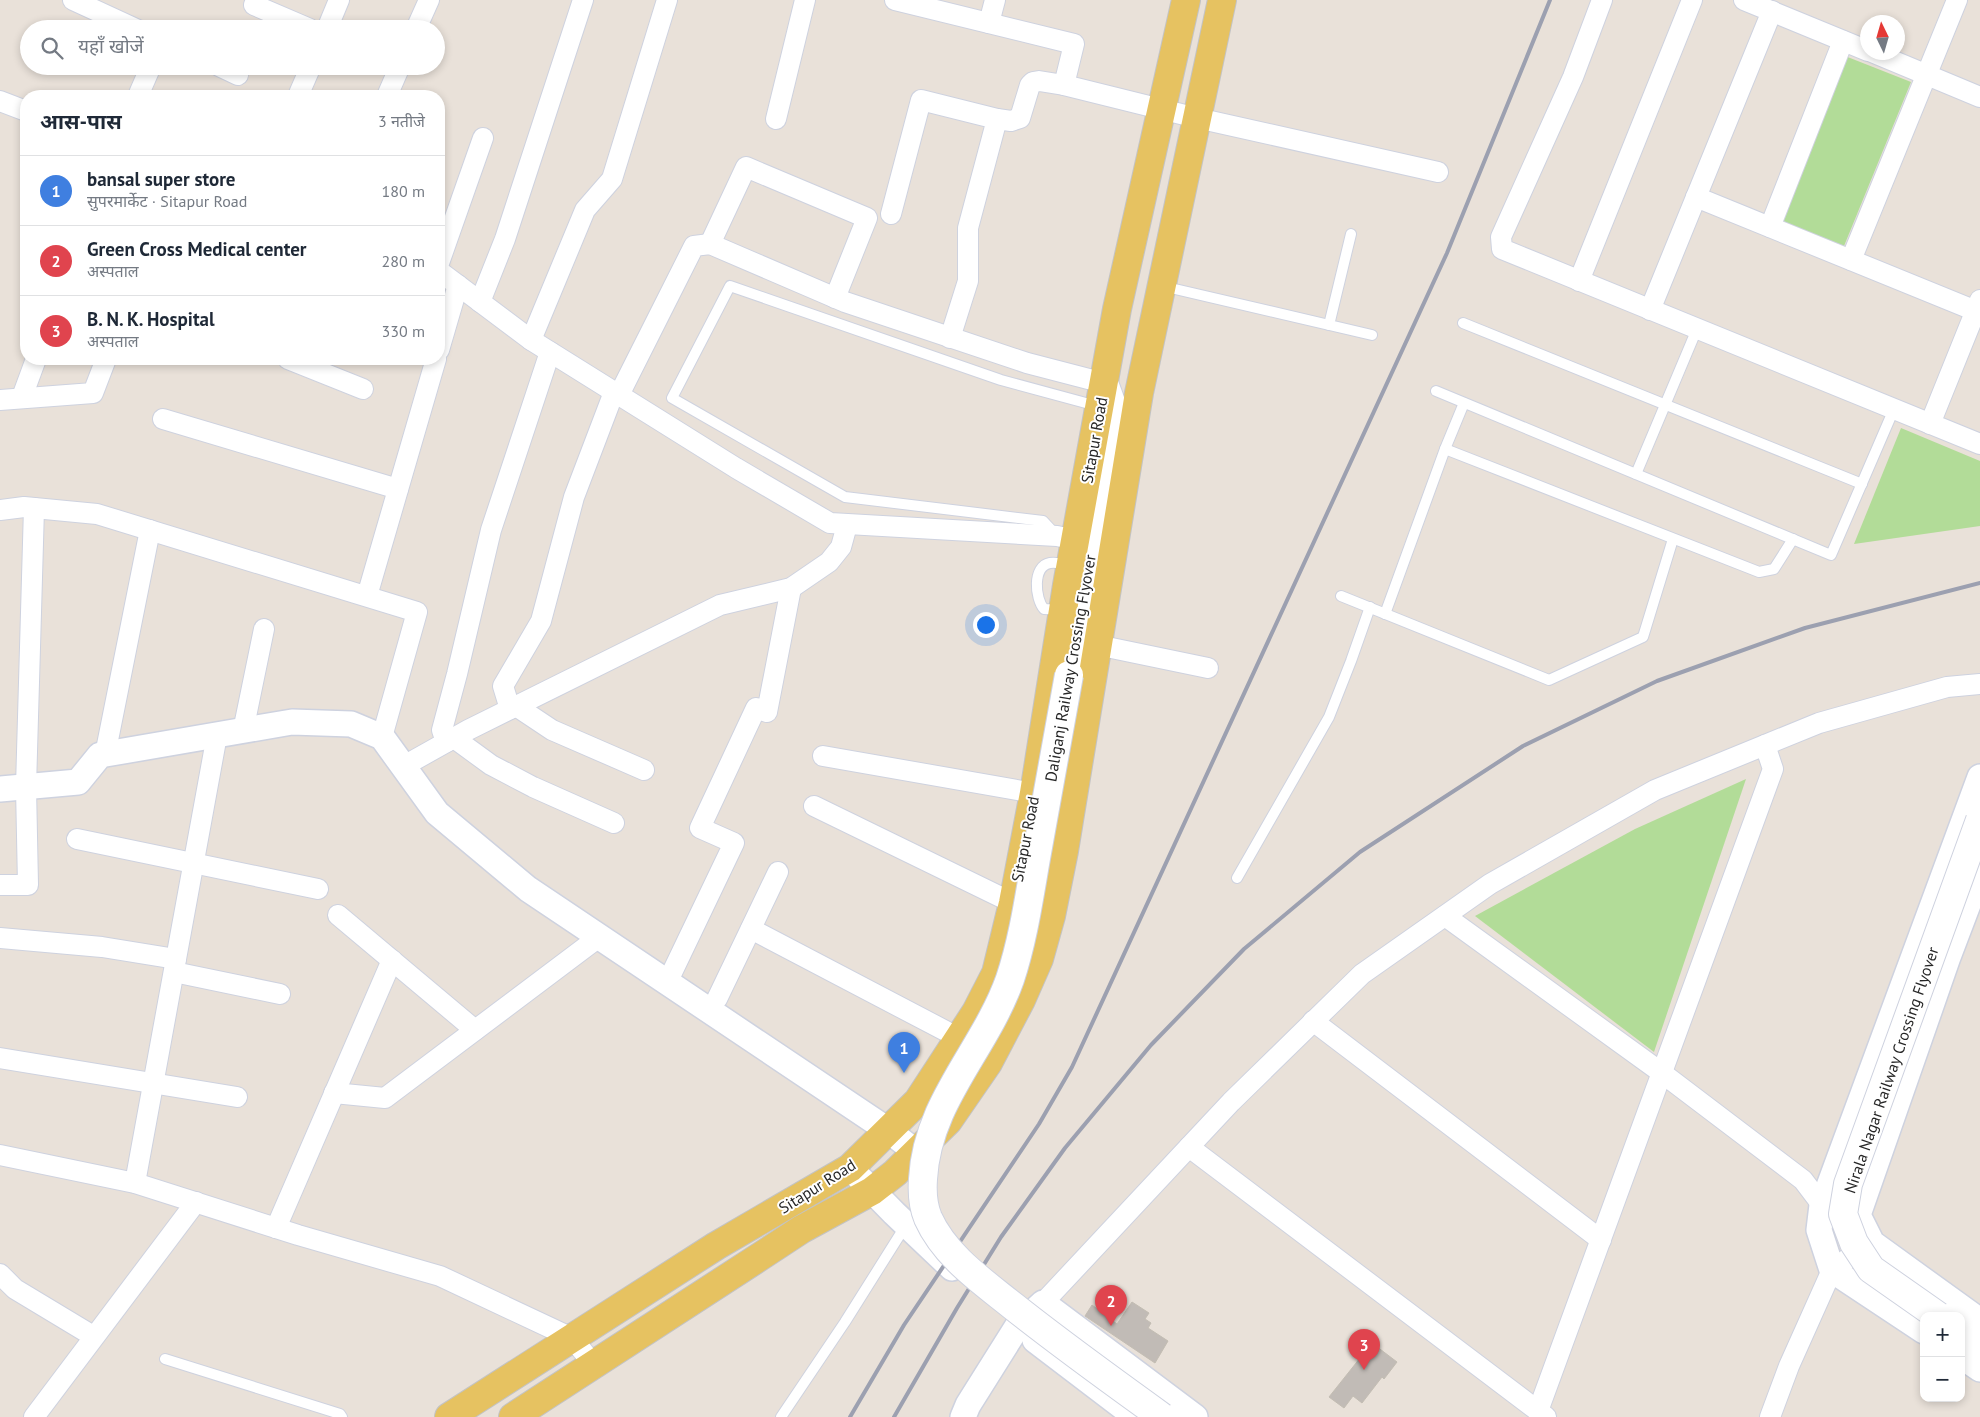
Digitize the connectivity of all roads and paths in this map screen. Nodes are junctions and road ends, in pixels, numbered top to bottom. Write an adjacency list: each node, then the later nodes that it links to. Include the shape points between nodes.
1 (73, 0): 17 (street)
2 (256, 0): 18 (street, via 254,5)
3 (339, 0): 19 (street)
4 (429, 0): 20 (street)
5 (583, 0): 54 (street, via 505,239)
6 (667, 0): 63 (street, via 612,179 586,210)
7 (805, 0): 38 (street)
8 (895, 0): 21 (street)
9 (995, 0): 21 (street)
10 (1186, 0): 36 (main road, Sitapur Road)
11 (1222, 0): 37 (main road, Sitapur Road)
12 (1602, 0): 50 (street, via 1573,77 1501,237 1502,249)
13 (1692, 0): 50 (street)
14 (1744, 0): 16 (street)
15 (1957, 0): 28 (street)
16 (1772, 11): 22 (street); 42 (street)
17 (116, 20)
18 (289, 20)
19 (331, 20)
20 (420, 20)
21 (989, 23): 29 (street, via 1074,44)
22 (1843, 41): 23 (street); 44 (street)
23 (1860, 48)
24 (1891, 60): 28 (street)
25 (147, 75): 30 (street)
26 (307, 75): 31 (street)
27 (396, 75): 32 (street)
28 (1926, 75): 33 (street); 48 (street)
29 (1064, 85): 36 (street); 39 (street, via 1033,82 1020,118)
30 (141, 90)
31 (301, 90)
32 (390, 90)
33 (1980, 97)
34 (0, 101): 35 (street)
35 (20, 109)
36 (1162, 110): 37 (street); 75 (main road, Sitapur Road, via 1117,309)
37 (1197, 118): 41 (street); 52 (main road, Sitapur Road)
38 (776, 119)
39 (997, 120): 43 (street, via 920,100); 62 (street, via 968,228 968,281)
40 (483, 138): 47 (street)
41 (1438, 172)
42 (1696, 197): 44 (street); 56 (street)
43 (891, 214)
44 (1770, 228): 48 (street)
45 (1351, 234): 58 (lane)
46 (710, 244): 53 (street); 53 (street, via 746,166 867,218); 72 (street, via 694,246)
47 (445, 246)
48 (1851, 260): 55 (street)
49 (445, 275): 51 (street)
50 (1579, 281): 56 (street)
51 (458, 285): 54 (street); 59 (street)
52 (1161, 286): 58 (lane); 71 (main road, Sitapur Road)
53 (835, 298): 62 (street)
54 (480, 302): 63 (street)
55 (1978, 306): 80 (street)
56 (1650, 310): 60 (street)
57 (1463, 323): 77 (lane)
58 (1328, 325): 61 (lane)
59 (445, 329)
60 (1697, 329): 77 (lane); 78 (street)
61 (1372, 335)
62 (950, 338): 75 (street, via 1027,364)
63 (531, 340): 64 (street)
64 (550, 352): 72 (street); 106 (street, via 491,530 442,730)
65 (34, 365): 73 (street)
66 (104, 365): 73 (street, via 93,393)
67 (303, 365): 69 (street)
68 (434, 365): 85 (street)
69 (363, 389)
70 (1436, 391): 76 (lane)
71 (1139, 393): 75 (main road); 99 (main road, Sitapur Road)
72 (616, 394): 88 (street, via 830,524); 102 (street, via 574,497 541,621 503,686)
73 (22, 397): 74 (street)
74 (0, 400)
75 (1106, 402): 92 (main road, Sitapur Road); 92 (lane, via 1001,380 730,286 672,398 845,497 1043,521); 182 (main road, Daliganj Railway Crossing Flyover, bridge, via 1069,675 1025,919 1010,978 993,1018 942,1105 933,1127 926,1150 922,1190 928,1218 941,1240 961,1263 1047,1334)
76 (1464, 403): 82 (lane); 83 (lane)
77 (1665, 404): 83 (lane); 84 (lane)
78 (1894, 409): 80 (street); 84 (lane)
79 (163, 419): 85 (street)
80 (1930, 424): 81 (street)
81 (1980, 444)
82 (1445, 449): 90 (lane); 97 (lane)
83 (1636, 474): 91 (lane)
84 (1862, 484): 91 (lane, via 1831,555)
85 (398, 489): 94 (street)
86 (34, 508): 87 (street); 89 (street, via 98,514); 113 (street)
87 (0, 510)
88 (847, 525): 92 (street); 93 (street, via 841,547 829,562)
89 (150, 530): 94 (street); 108 (street)
90 (1673, 539): 91 (lane, via 1759,572 1774,569); 97 (lane, via 1643,637 1549,680)
91 (1793, 540)
92 (1068, 547): 115 (main road, Sitapur Road, via 1063,610)
93 (791, 588): 102 (street, via 720,605); 134 (street, via 767,712 756,708 700,828 734,843)
94 (367, 596): 105 (street, via 417,612)
95 (1341, 596): 96 (lane)
96 (1370, 607): 97 (lane); 123 (lane, via 1329,718)
97 (1385, 614)
98 (264, 629): 103 (street)
99 (1097, 646): 100 (street); 147 (main road, Sitapur Road, via 1064,850 1039,959 988,1063 948,1121)
100 (1208, 668)
101 (1980, 684): 107 (street, via 1938,689 1819,723)
102 (513, 708): 106 (street); 111 (street, via 552,730)
103 (243, 731): 104 (street); 105 (street, via 292,722 351,724)
104 (217, 735): 108 (street); 120 (street)
105 (382, 737): 110 (street)
106 (450, 740): 110 (street); 118 (street, via 491,765)
107 (1765, 745): 128 (street, via 1656,790 1490,884); 141 (street, via 1774,769)
108 (105, 754): 113 (street, via 100,755 78,782)
109 (823, 756): 115 (street)
110 (402, 766): 130 (street, via 437,813 528,890)
111 (644, 770)
112 (1980, 777): 153 (street)
113 (26, 787): 114 (street); 124 (street, via 28,885)
114 (0, 789)
115 (1034, 794): 126 (main road, Sitapur Road)
116 (814, 806): 126 (street)
117 (1980, 820): 162 (main road, Nirala Nagar Railway Crossing Flyover, bridge, via 1848,1184 1843,1214 1854,1243 1871,1269)
118 (614, 823)
119 (77, 839): 120 (street)
120 (194, 863): 125 (street); 133 (street)
121 (778, 872): 129 (street)
122 (1980, 874): 154 (street)
123 (1237, 878)
124 (0, 885)
125 (318, 889)
126 (1013, 903): 139 (main road, Sitapur Road, via 996,973)
127 (338, 915): 132 (street)
128 (1445, 916): 137 (street, via 1362,974); 141 (street)
129 (751, 929): 136 (street); 139 (street)
130 (599, 937): 134 (street); 138 (street)
131 (0, 938): 133 (street, via 102,947)
132 (392, 960): 138 (street); 143 (street)
133 (175, 966): 135 (street); 142 (street)
134 (667, 983): 145 (street)
135 (280, 994)
136 (717, 999)
137 (1313, 1022): 146 (street); 157 (street)
138 (475, 1030): 143 (street, via 385,1098)
139 (959, 1038): 145 (main road, Sitapur Road, via 918,1101)
140 (0, 1058): 142 (street)
141 (1662, 1074): 153 (street, via 1803,1180); 157 (street)
142 (153, 1084): 144 (street); 150 (street)
143 (334, 1093): 156 (street)
144 (237, 1097)
145 (889, 1131): 147 (street); 149 (main road, Sitapur Road)
146 (1189, 1147): 161 (street); 174 (street)
147 (916, 1152): 151 (main road, Sitapur Road)
148 (0, 1155): 150 (street)
149 (850, 1168): 151 (street); 168 (main road, Sitapur Road, via 716,1246)
150 (135, 1182): 152 (street)
151 (872, 1191): 155 (street); 172 (main road, Sitapur Road, via 787,1239)
152 (196, 1202): 156 (street); 167 (street)
153 (1822, 1205): 154 (street); 159 (street, via 1819,1230)
154 (1858, 1215): 158 (street)
155 (906, 1225): 164 (street); 179 (lane)
156 (276, 1228): 168 (street, via 440,1276)
157 (1601, 1240): 174 (street)
158 (1871, 1241): 159 (street); 163 (street)
159 (1832, 1270): 165 (street); 184 (street)
160 (0, 1274): 167 (street, via 16,1289)
161 (1043, 1303): 164 (street); 183 (street)
162 (1932, 1312)
163 (1980, 1321)
164 (1017, 1327): 180 (street); 181 (street)
165 (1920, 1328)
166 (1965, 1335): 169 (main road)
167 (93, 1336): 175 (street)
168 (572, 1338): 172 (street); 177 (main road, Sitapur Road)
169 (1980, 1345)
170 (1962, 1357): 173 (street)
171 (165, 1359): 176 (lane)
172 (594, 1365): 178 (main road, Sitapur Road)
173 (1980, 1369)
174 (1542, 1414)
175 (34, 1417)
176 (342, 1417)
177 (449, 1417)
178 (513, 1417)
179 (780, 1417)
180 (963, 1417)
181 (1136, 1417)
182 (1162, 1417)
183 (1195, 1417)
184 (1770, 1417)

